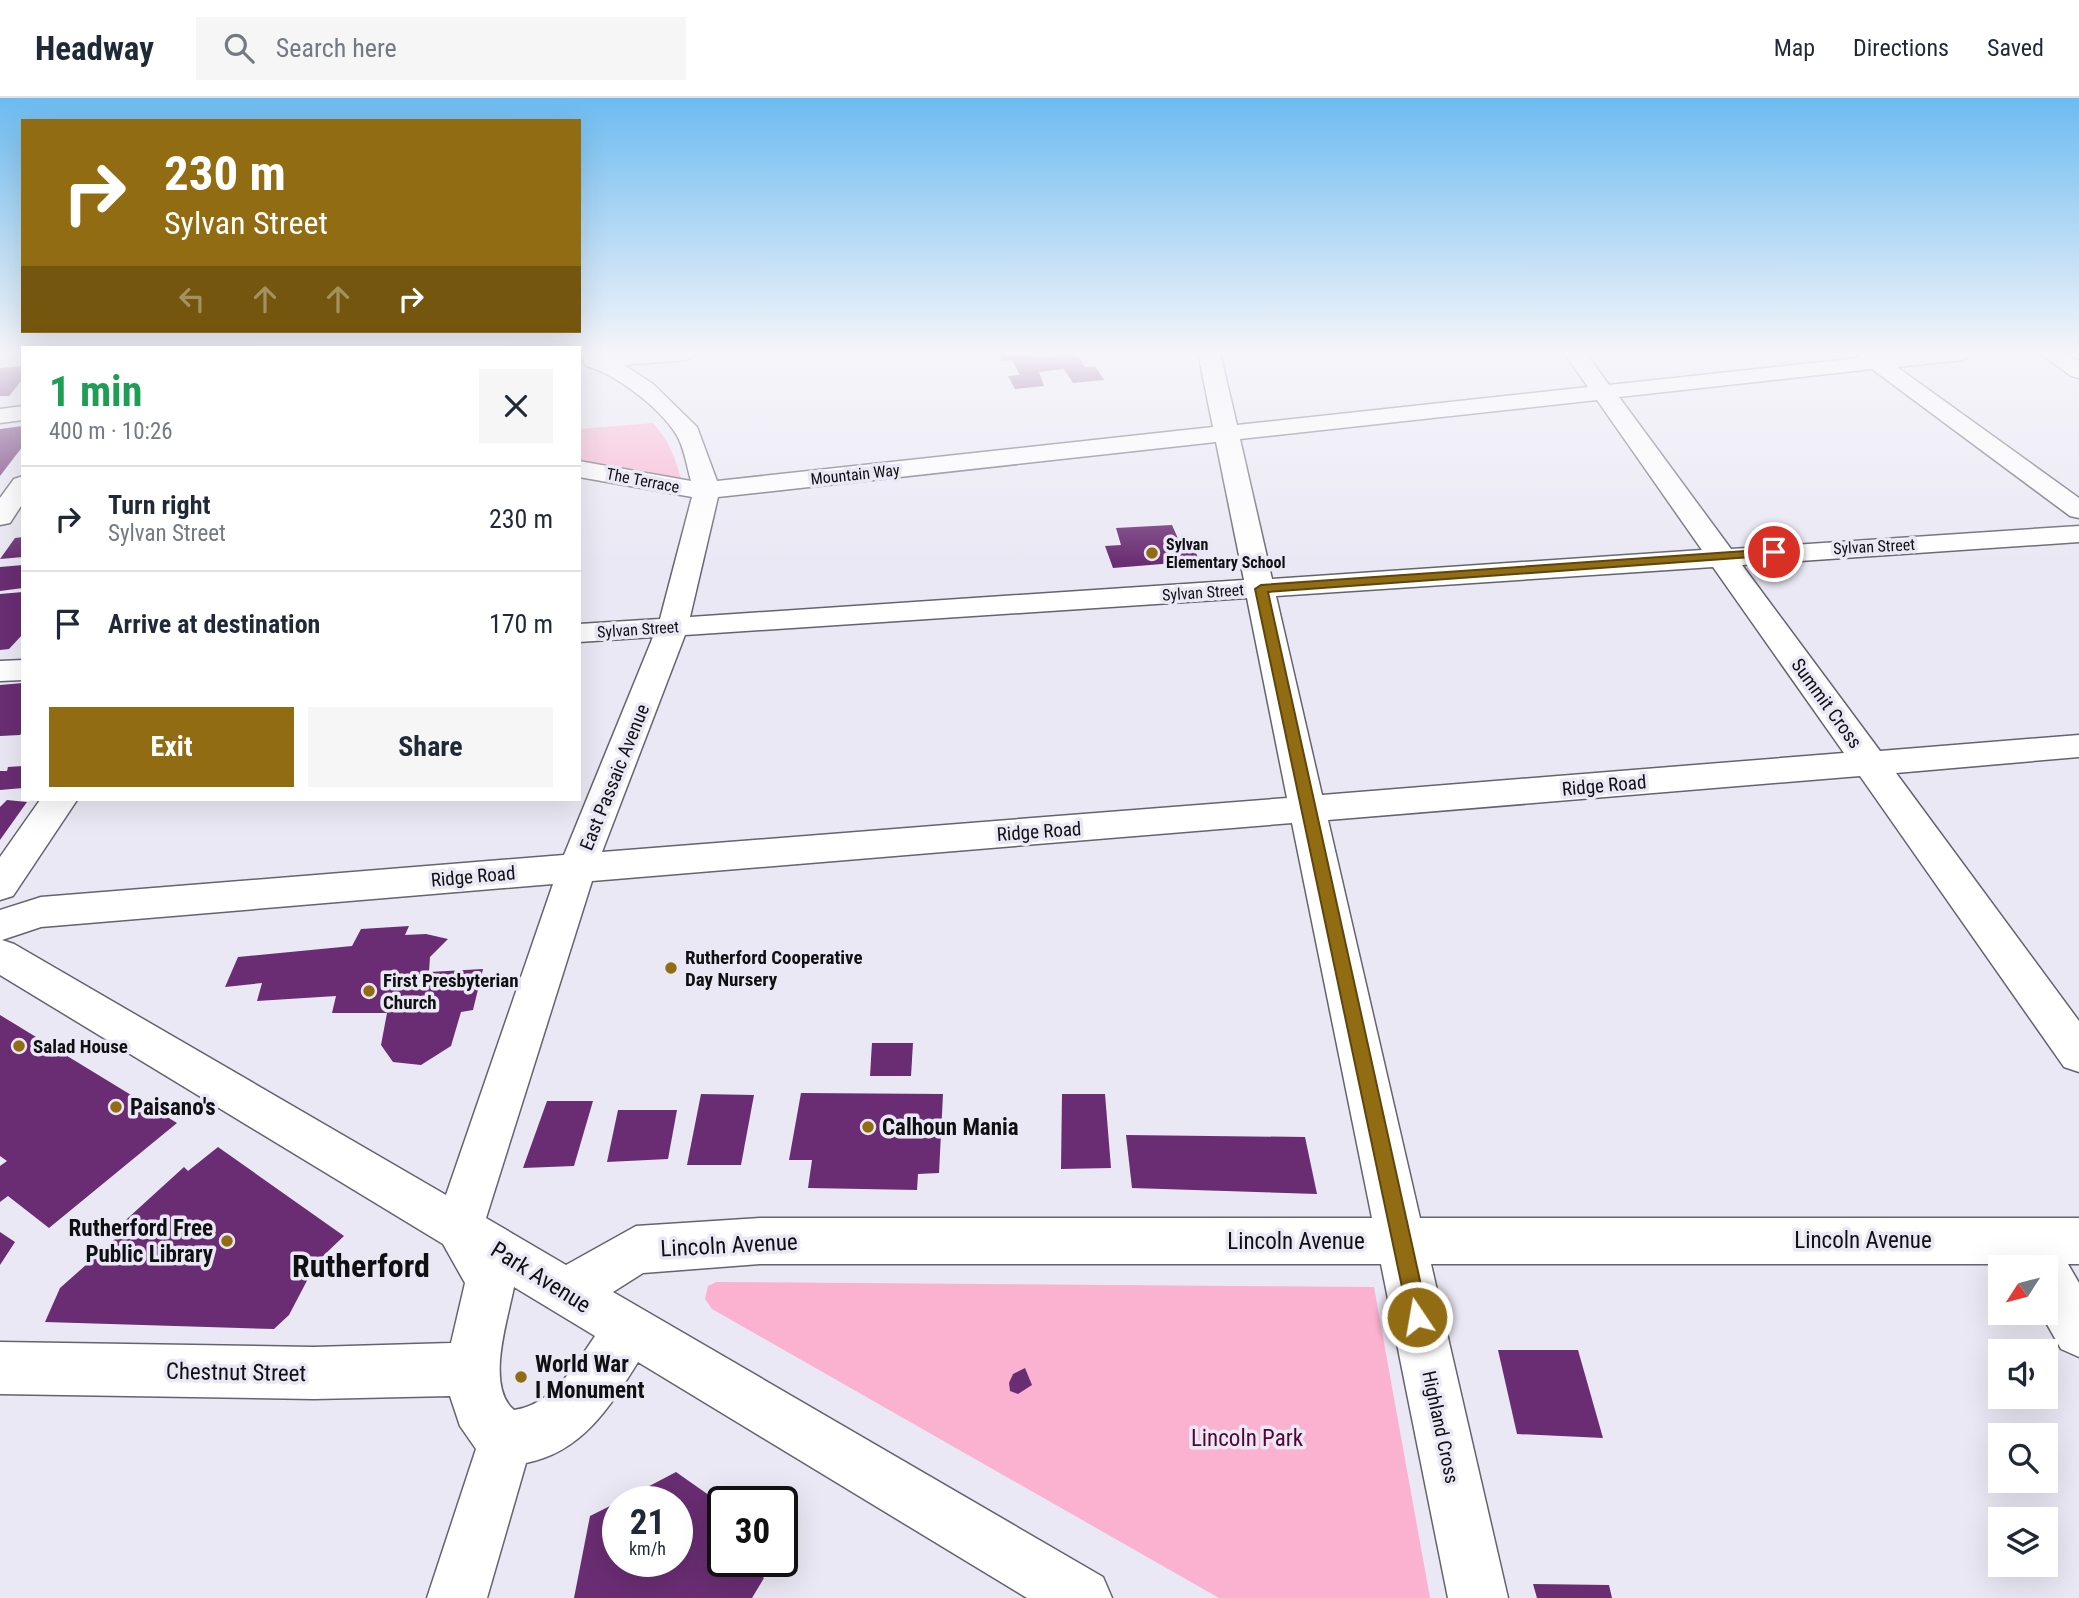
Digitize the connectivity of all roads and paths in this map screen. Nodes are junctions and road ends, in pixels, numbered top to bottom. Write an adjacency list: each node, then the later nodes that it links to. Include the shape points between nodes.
1 (679, 423): 9 (street, via 688,432)
2 (1225, 423): 6 (street, Highland Cross)
3 (1328, 423): 6 (street, Mountain Way)
4 (1624, 423): 15 (street, Summit Cross)
5 (1960, 423): 10 (street)
6 (1227, 434): 9 (street, Mountain Way); 16 (street, Highland Cross)
7 (581, 469): 9 (street, The Terrace, via 641,477 674,488)
8 (21, 487): 11 (street)
9 (708, 490): 17 (street, East Passaic Avenue)
10 (2079, 510)
11 (0, 517)
12 (21, 522): 13 (street)
13 (0, 531)
14 (2079, 534): 15 (street, Sylvan Street)
15 (1719, 556): 16 (street, Sylvan Street); 22 (street, Summit Cross)
16 (1261, 589): 17 (street, Sylvan Street); 24 (street, Highland Cross)
17 (673, 626): 18 (street, Sylvan Street); 25 (street, East Passaic Avenue)
18 (581, 633)
19 (21, 670): 20 (street)
20 (0, 671)
21 (2079, 746): 22 (street, Ridge Road)
22 (1872, 764): 24 (street, Ridge Road); 29 (street, Summit Cross)
23 (58, 801): 26 (street)
24 (1308, 809): 25 (street, Ridge Road); 31 (street, Highland Cross)
25 (578, 867): 27 (street, Ridge Road, via 41,912); 30 (street, East Passaic Avenue)
26 (0, 886)
27 (0, 925)
28 (0, 955): 30 (street, Park Avenue)
29 (2079, 1054)
30 (459, 1226): 35 (street, Park Avenue); 40 (street, via 491,1280)
31 (1401, 1241): 34 (street, Lincoln Avenue); 35 (street, Lincoln Avenue, via 760,1241 636,1250); 44 (street, Highland Cross)
32 (2079, 1241): 33 (street, Lincoln Avenue)
33 (2049, 1255)
34 (1988, 1259)
35 (567, 1292): 37 (street, Park Avenue)
36 (2058, 1295): 38 (street)
37 (629, 1331): 41 (street, via 558,1420 539,1433); 43 (street, Park Avenue)
38 (2079, 1331)
39 (0, 1368): 40 (street, Chestnut Street, via 314,1373)
40 (473, 1369): 41 (street, via 475,1398 486,1423)
41 (506, 1438): 42 (street)
42 (457, 1598)
43 (1082, 1598)
44 (1478, 1598)

